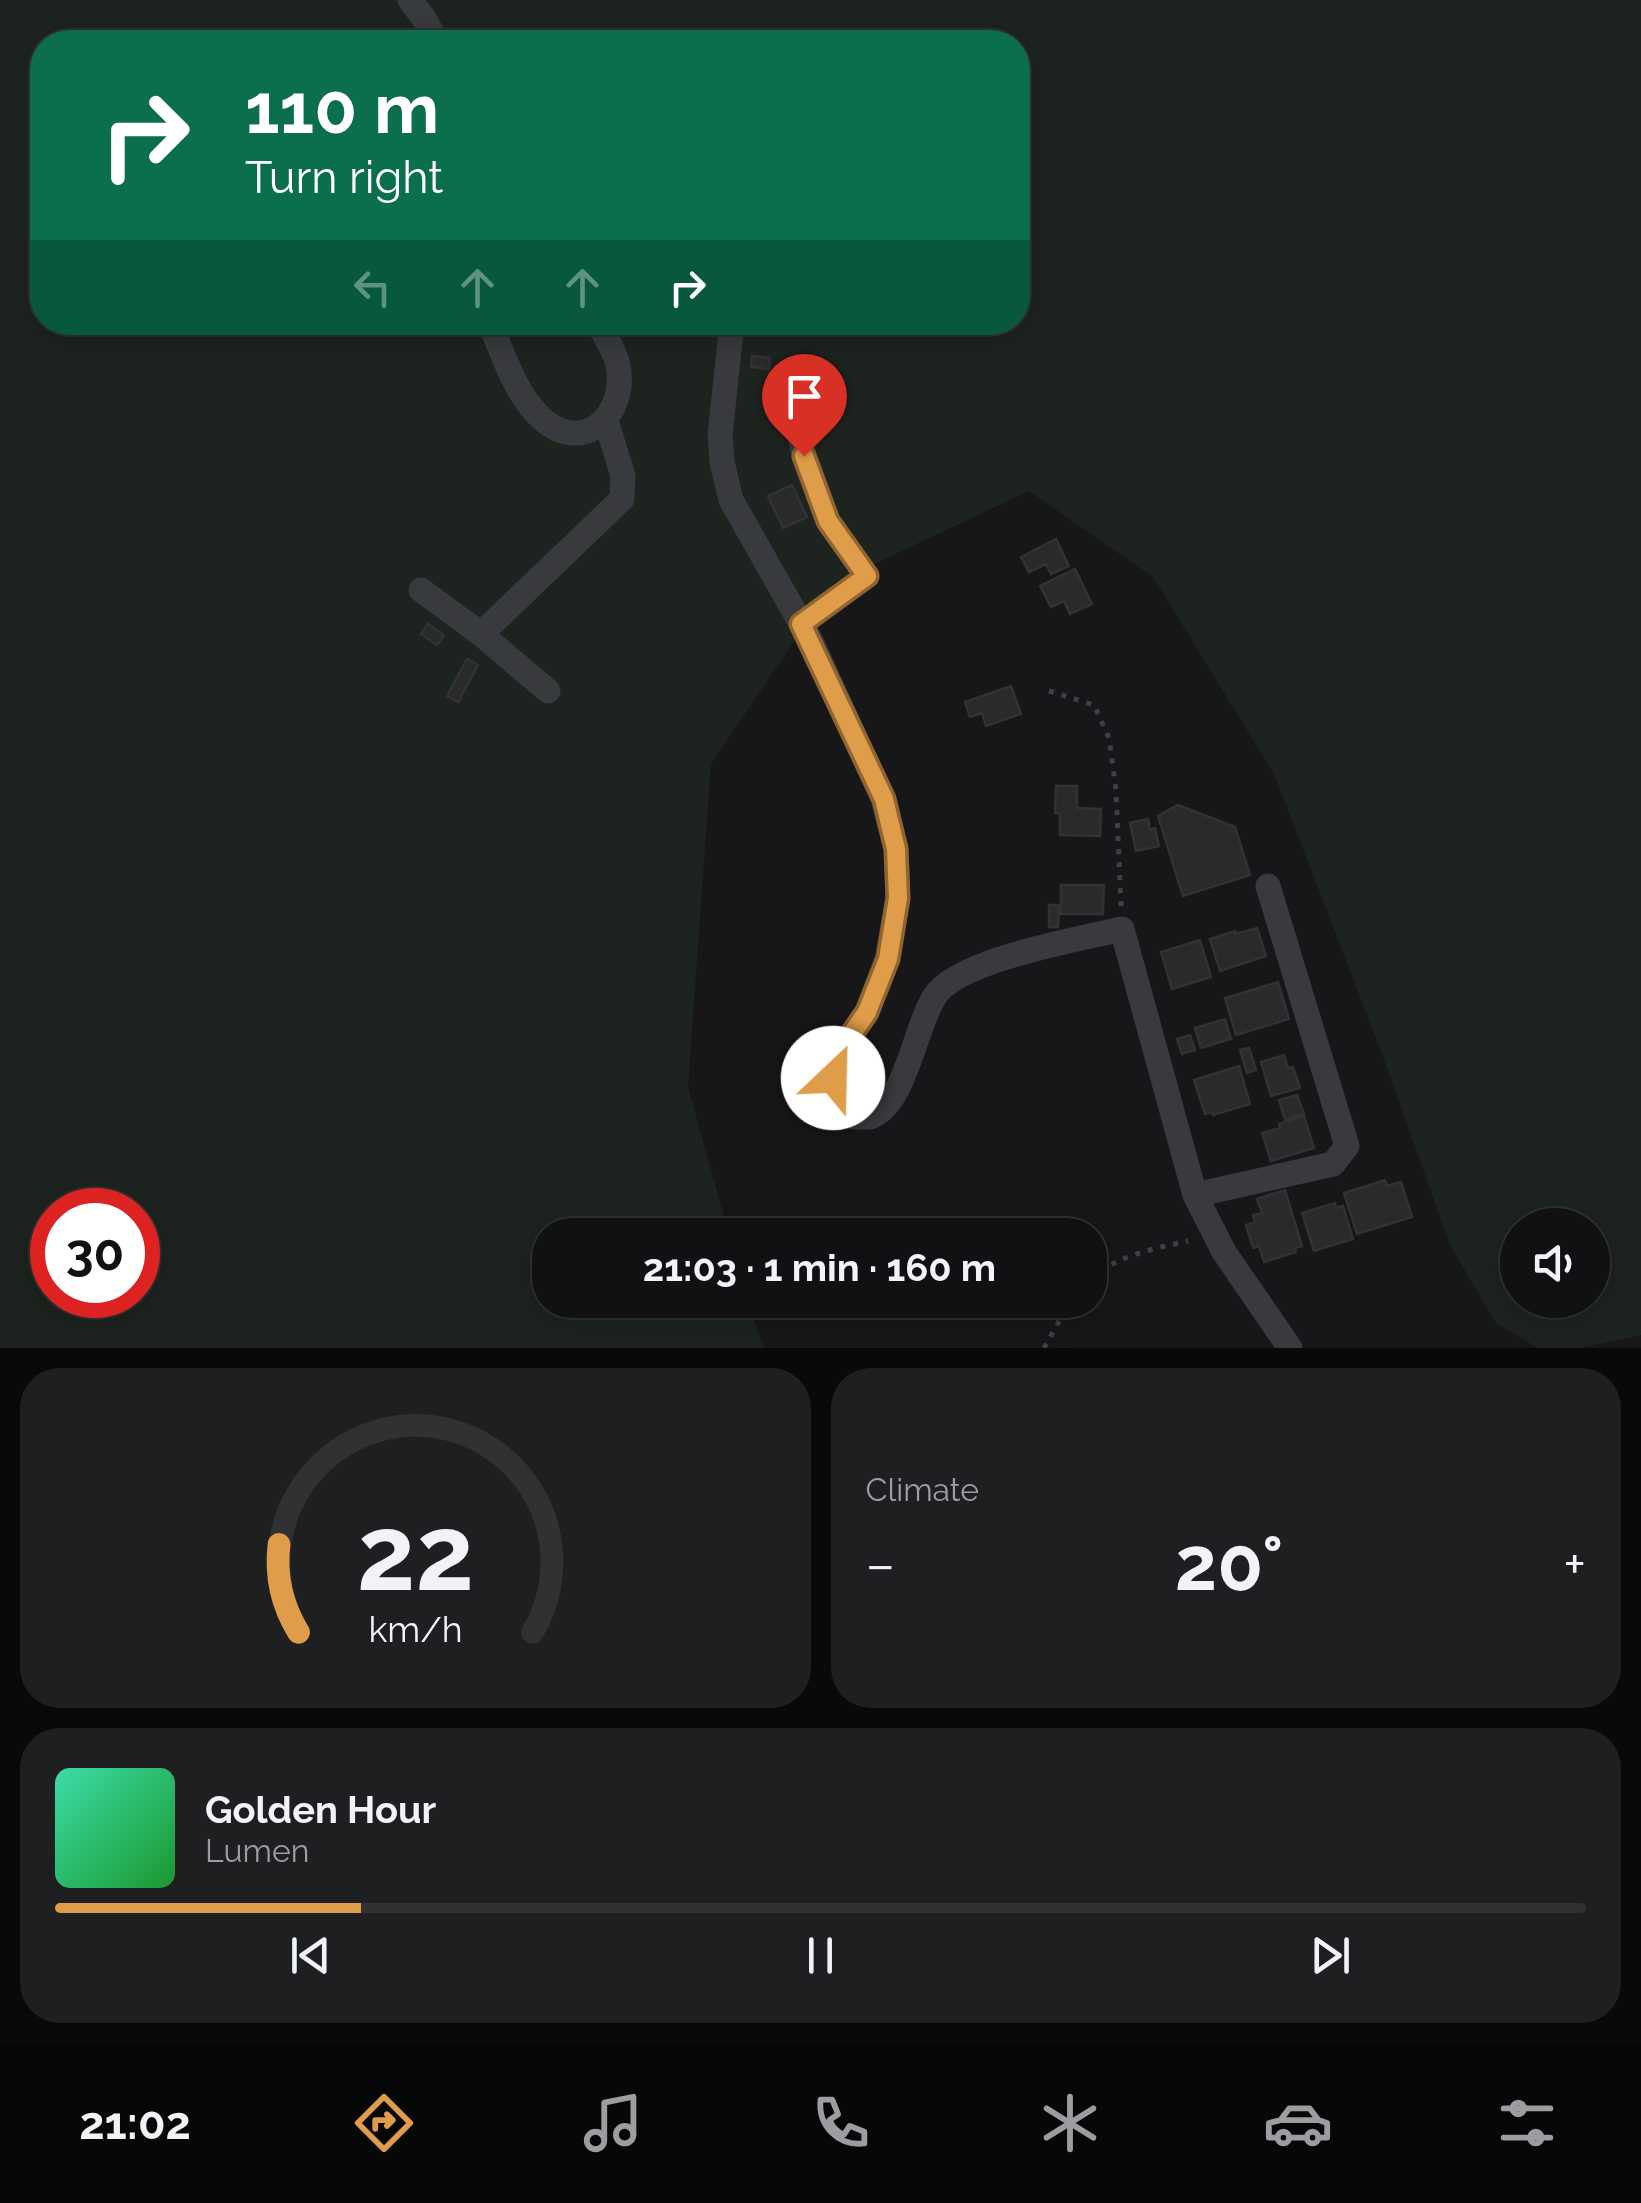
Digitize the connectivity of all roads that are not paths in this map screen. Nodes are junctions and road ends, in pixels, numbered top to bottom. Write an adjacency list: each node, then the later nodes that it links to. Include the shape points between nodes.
1 (410, 0): 2 (street)
2 (431, 30)
3 (495, 335): 7 (street, via 522,397 544,421 584,434)
4 (604, 335): 7 (street, via 618,364 617,399)
5 (731, 335): 9 (street, via 722,462 732,500)
6 (796, 416): 9 (street, via 828,521 867,576)
7 (606, 421): 10 (street, via 624,476 622,499)
8 (421, 590): 10 (street)
9 (801, 624): 13 (street, via 884,799 896,849 898,898 888,959 867,1012 842,1048 833,1078 839,1100 854,1117 884,1108 936,993 954,978 1033,948 1122,929)
10 (481, 634): 11 (street)
11 (548, 691)
12 (1268, 886): 13 (street, via 1347,1146 1333,1164)
13 (1195, 1195): 14 (street, via 1224,1252)
14 (1290, 1348)

